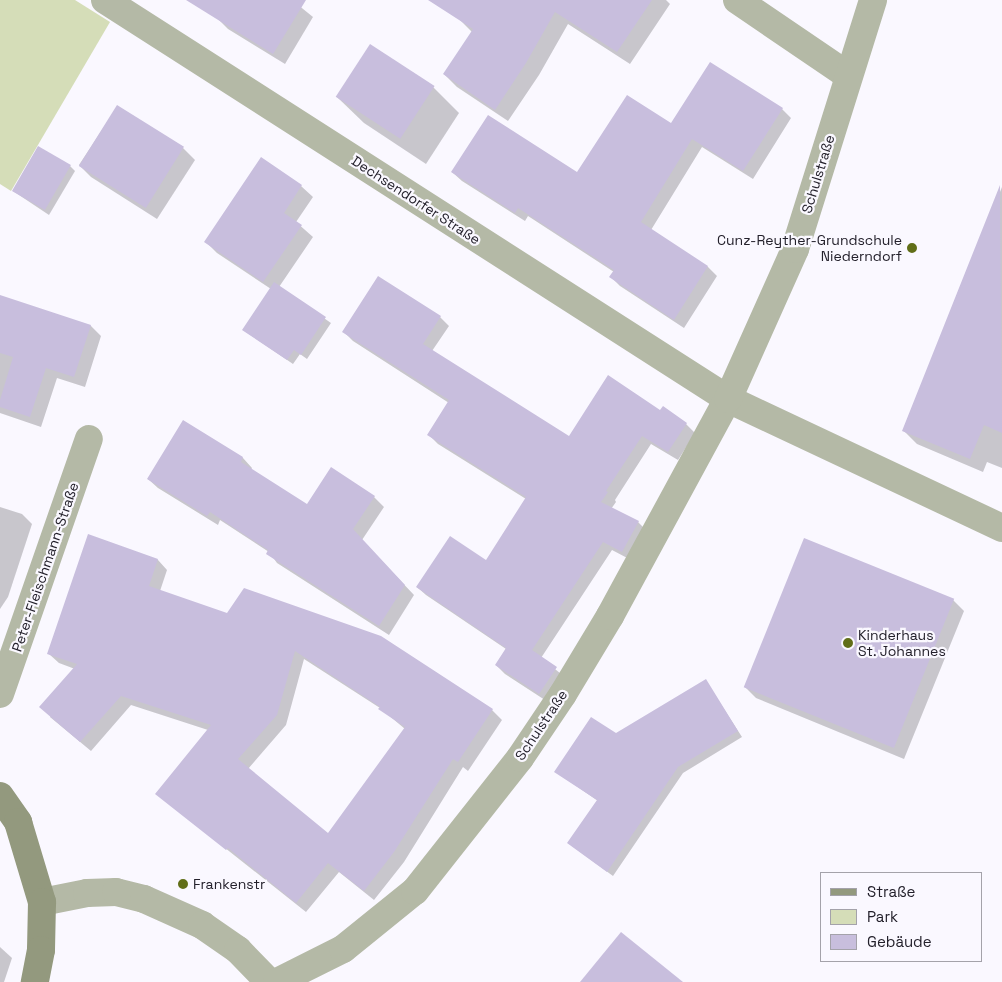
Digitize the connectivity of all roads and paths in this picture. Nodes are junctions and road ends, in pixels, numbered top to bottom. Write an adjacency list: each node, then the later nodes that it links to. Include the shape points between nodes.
1 (105, 0): 5 (street, Dechsendorfer Straße)
2 (737, 0): 4 (street)
3 (873, 0): 4 (street, Schulstraße)
4 (849, 76): 5 (street, Schulstraße, via 795,248)
5 (728, 399): 7 (street); 13 (street, Schulstraße, via 610,616 520,758 415,890 343,949)
6 (89, 439): 8 (street, Peter-Fleischmann-Straße)
7 (1002, 528)
8 (0, 694)
9 (0, 796): 10 (street, via 18,822)
10 (42, 902): 11 (street); 12 (street, via 87,893 116,892 144,899 202,925 238,950)
11 (35, 982)
12 (268, 982)
13 (277, 982)

